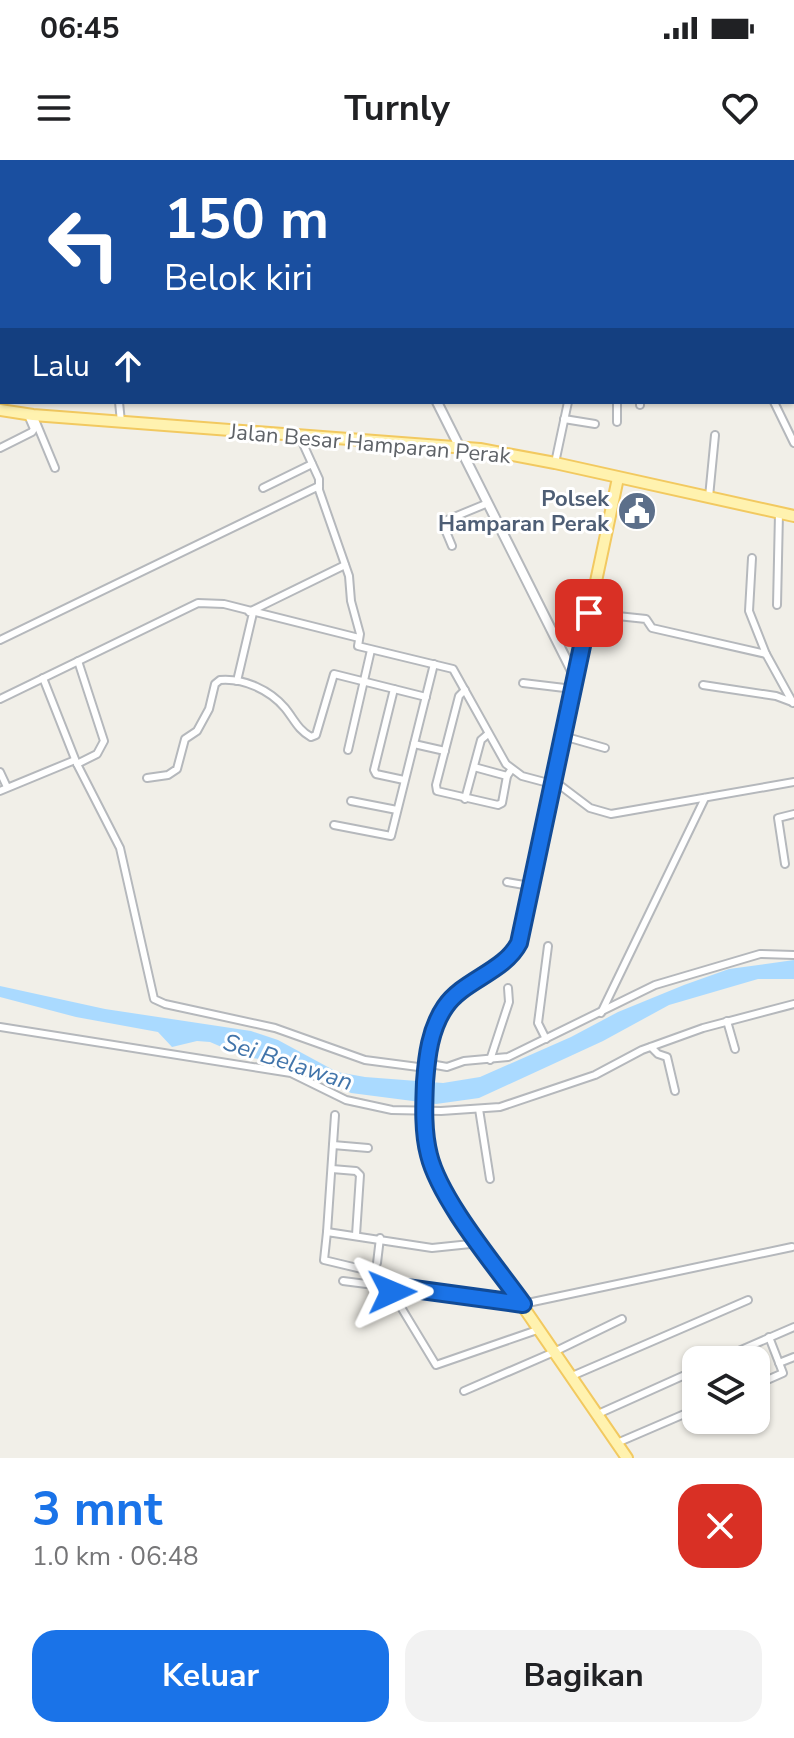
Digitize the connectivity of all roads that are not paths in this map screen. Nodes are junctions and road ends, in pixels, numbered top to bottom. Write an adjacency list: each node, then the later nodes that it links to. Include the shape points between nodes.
1 (119, 404): 9 (street)
2 (438, 404): 15 (street)
3 (568, 404): 8 (street)
4 (617, 404): 10 (street)
5 (775, 404): 14 (street)
6 (7, 408): 7 (main road, Jalan Besar Hamparan Perak)
7 (30, 415): 9 (main road, Jalan Besar Hamparan Perak); 16 (street, via 32,432); 19 (street)
8 (564, 419): 11 (street); 17 (street)
9 (121, 422): 12 (main road, Jalan Besar Hamparan Perak)
10 (617, 422)
11 (595, 424)
12 (299, 435): 15 (main road, Jalan Besar Hamparan Perak); 18 (street)
13 (715, 435): 23 (street)
14 (794, 443)
15 (459, 447): 17 (main road, Jalan Besar Hamparan Perak); 24 (street)
16 (0, 448)
17 (555, 463): 20 (main road, Jalan Besar Hamparan Perak)
18 (312, 464): 21 (street); 22 (street)
19 (55, 468)
20 (618, 478): 23 (main road, Jalan Besar Hamparan Perak); 32 (main road)
21 (319, 486): 29 (street); 34 (street)
22 (263, 488)
23 (709, 497): 25 (main road, Jalan Besar Hamparan Perak)
24 (488, 503): 27 (street, via 442,522); 39 (street)
25 (779, 513): 26 (main road, Jalan Besar Hamparan Perak); 30 (street)
26 (794, 516)
27 (452, 546)
28 (752, 558): 36 (street, via 749,611)
29 (345, 565): 31 (street); 33 (street)
30 (777, 605)
31 (251, 613): 33 (street); 37 (street, via 198,603); 42 (street)
32 (589, 613): 36 (street, via 647,620 652,628); 39 (main road)
33 (359, 638): 35 (street, via 358,646)
34 (0, 640)
35 (371, 650): 38 (street); 41 (street)
36 (766, 654): 50 (street)
37 (78, 661): 40 (street); 57 (street, via 104,741 97,754)
38 (434, 664): 47 (street, via 453,669); 48 (street)
39 (575, 677): 46 (main road)
40 (43, 678): 49 (street); 57 (street)
41 (363, 680): 42 (street, via 334,674 313,737 269,694); 45 (street); 55 (street)
42 (237, 681): 61 (street, via 217,681 197,731 185,739 177,769)
43 (523, 683): 46 (street)
44 (703, 685): 50 (street, via 776,696)
45 (394, 689): 48 (street); 62 (street, via 374,770)
46 (573, 689): 52 (main road)
47 (465, 690): 51 (street); 56 (street)
48 (426, 697): 53 (street)
49 (0, 699)
50 (793, 704)
51 (488, 734): 58 (street, via 481,740); 60 (street)
52 (563, 736): 54 (street); 63 (main road)
53 (414, 744): 56 (street); 62 (street)
54 (605, 748)
55 (348, 750)
56 (445, 751): 67 (street, via 437,791)
57 (76, 762): 65 (street); 86 (street, via 120,848 154,999 275,1028 365,1060)
58 (474, 767): 60 (street); 67 (street)
59 (0, 772): 65 (street)
60 (509, 773): 63 (street); 67 (street, via 500,804)
61 (147, 778)
62 (404, 780): 69 (street)
63 (552, 782): 66 (street, via 605,814); 74 (main road)
64 (794, 782): 66 (street)
65 (4, 789)
66 (705, 798): 79 (street)
67 (465, 799)
68 (351, 801): 69 (street)
69 (397, 810): 71 (street, via 390,837)
70 (794, 814): 72 (street, via 778,818)
71 (334, 825)
72 (785, 864)
73 (507, 882): 74 (street)
74 (530, 886): 86 (main road, via 516,948 446,1005 433,1030)
75 (548, 946): 82 (street, via 538,1023)
76 (794, 955): 79 (street, via 764,953 702,970 655,985)
77 (508, 988): 85 (street, via 509,1002)
78 (794, 1004): 80 (street)
79 (601, 1013): 82 (street)
80 (727, 1021): 83 (street); 84 (street)
81 (0, 1027): 89 (street, via 291,1073 365,1106)
82 (546, 1039): 85 (street)
83 (651, 1047): 87 (street, via 667,1057); 88 (street, via 584,1079)
84 (735, 1049)
85 (490, 1060): 86 (street)
86 (426, 1066): 89 (main road)
87 (675, 1091)
88 (479, 1109): 89 (street); 94 (street)
89 (424, 1110): 98 (main road, via 428,1154 437,1180)
90 (335, 1115): 91 (street)
91 (333, 1145): 92 (street); 93 (street)
92 (368, 1148)
93 (332, 1169): 95 (street); 96 (street, via 360,1175)
94 (490, 1179)
95 (327, 1232): 96 (street); 101 (street, via 324,1260)
96 (356, 1235): 97 (street)
97 (380, 1238): 98 (street, via 432,1248); 100 (street)
98 (480, 1243): 105 (main road)
99 (792, 1247): 105 (street)
100 (377, 1263)
101 (370, 1271)
102 (343, 1281): 103 (street)
103 (393, 1289): 105 (street); 108 (street, via 436,1365)
104 (748, 1300): 114 (street)
105 (523, 1304): 108 (main road)
106 (622, 1319): 111 (street)
107 (794, 1327): 109 (street)
108 (540, 1329): 111 (main road)
109 (769, 1337): 110 (street); 113 (street)
110 (749, 1346)
111 (554, 1352): 114 (main road); 117 (street)
112 (794, 1357): 113 (street)
113 (779, 1363): 116 (street, via 782,1374)
114 (572, 1376): 118 (main road)
115 (682, 1376): 118 (street)
116 (770, 1379)
117 (464, 1391)
118 (598, 1414): 120 (main road)
119 (682, 1415): 120 (street)
120 (617, 1443): 121 (main road)
121 (627, 1458)

